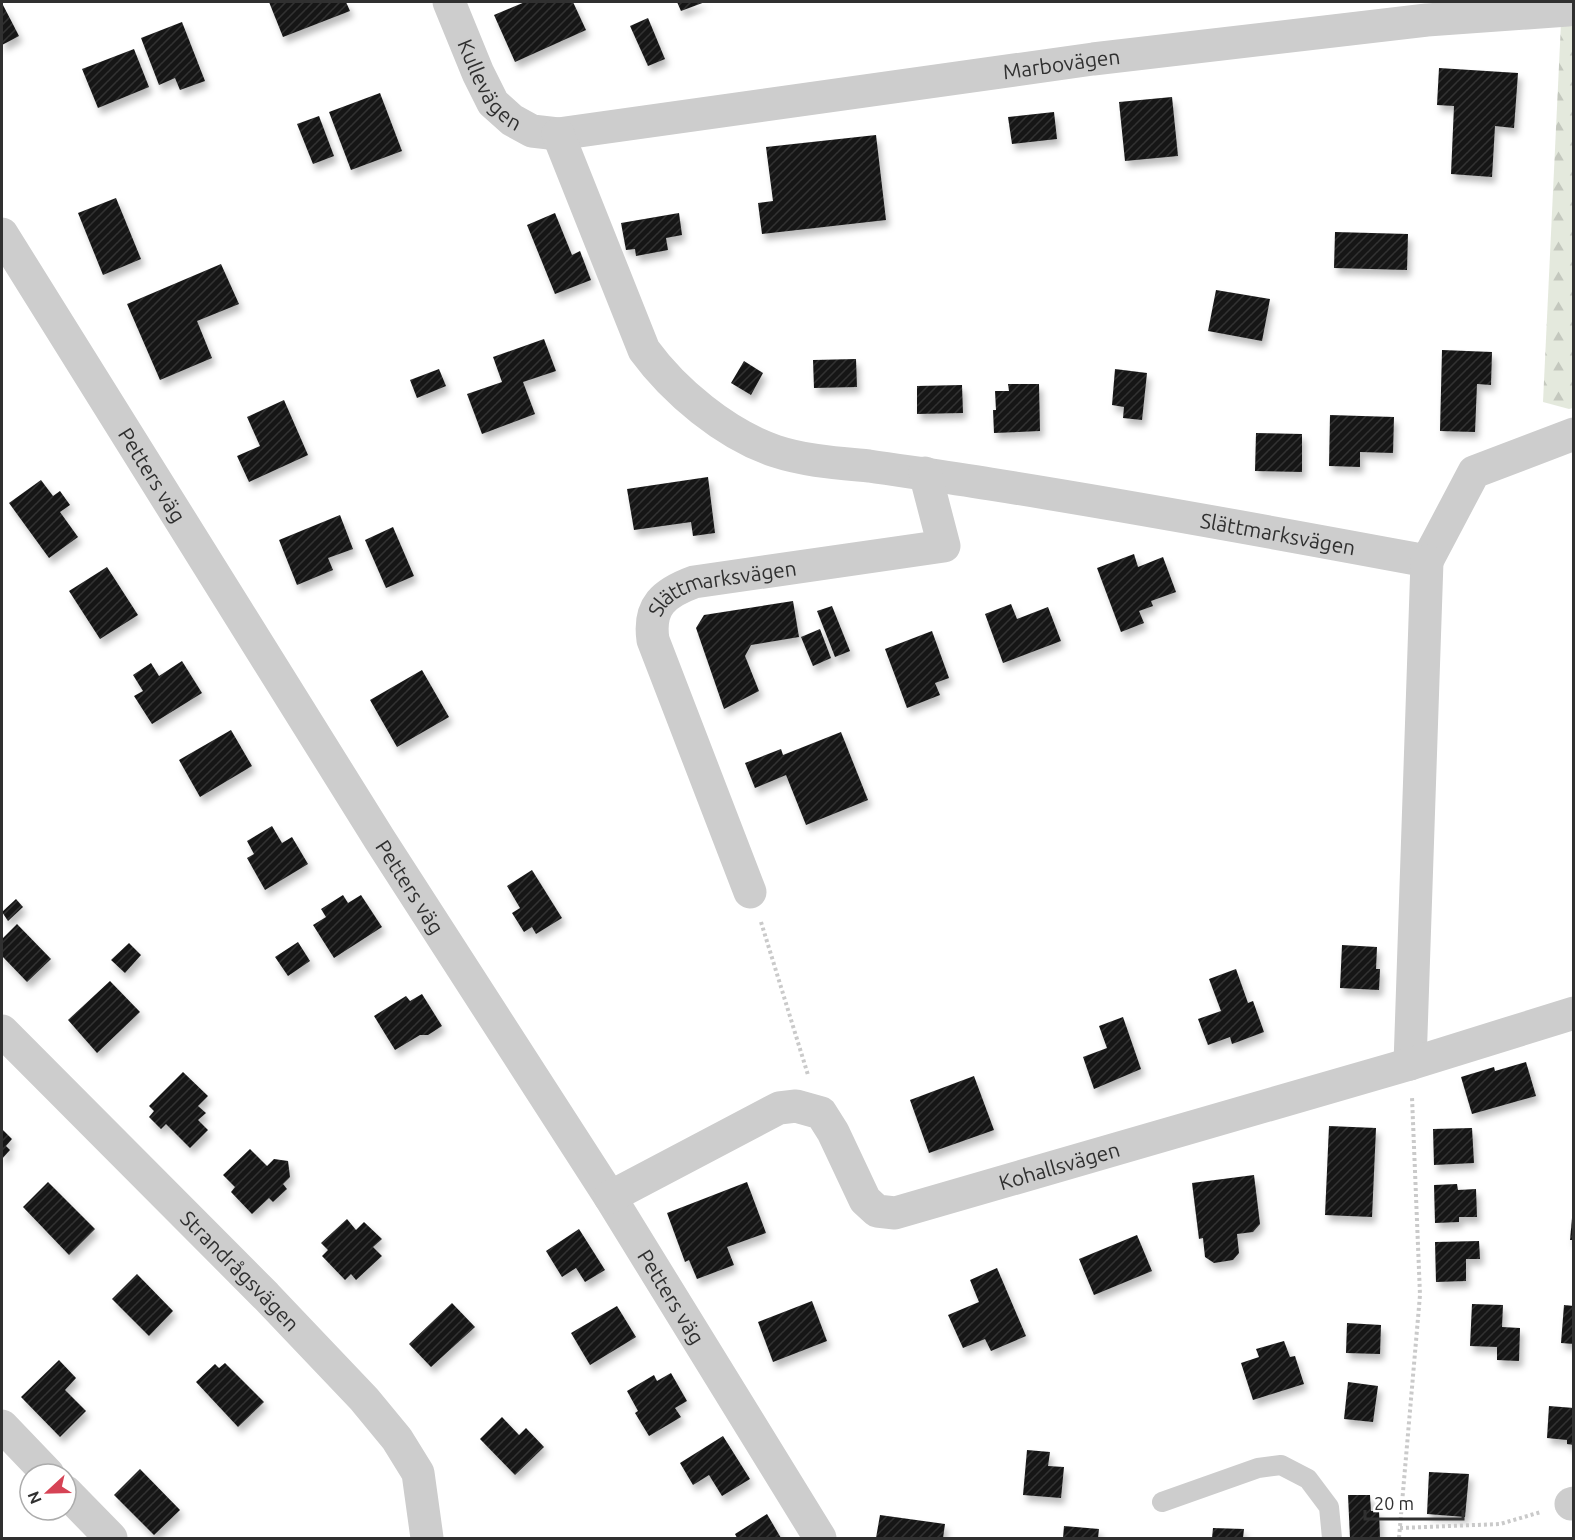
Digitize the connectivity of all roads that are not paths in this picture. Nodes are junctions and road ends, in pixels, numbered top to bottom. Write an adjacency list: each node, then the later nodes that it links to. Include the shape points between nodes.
1 (449, 2): 3 (street, Kullevägen, via 493,103 532,131)
2 (1568, 10): 3 (street, Marbovägen, via 1427,20 1093,59)
3 (558, 134): 6 (street, Slättmarksvägen, via 644,350 679,390 707,414 774,451 807,459)
4 (2, 234): 12 (street, Petters väg, via 380,840)
5 (1574, 434): 7 (street, via 1474,472)
6 (925, 473): 7 (street, Slättmarksvägen, via 1137,507); 8 (street, Slättmarksvägen, via 944,546 694,582 673,590 655,611 651,624 653,640)
7 (1427, 561): 11 (street)
8 (750, 892)
9 (1574, 1013): 11 (street, Kohallsvägen)
10 (2, 1031): 18 (street, Strandrågsvägen, via 266,1296 398,1439 418,1473)
11 (1410, 1064): 12 (street, Kohallsvägen, via 895,1213 877,1211 865,1200 821,1113 796,1106 779,1108)
12 (610, 1197): 19 (street, Petters väg)
13 (2, 1426): 14 (street)
14 (36, 1462)
15 (1162, 1502): 20 (lane, via 1258,1468 1281,1465 1308,1479 1329,1507)
16 (78, 1505): 17 (street)
17 (111, 1539)
18 (427, 1539)
19 (820, 1539)
20 (1332, 1539)

